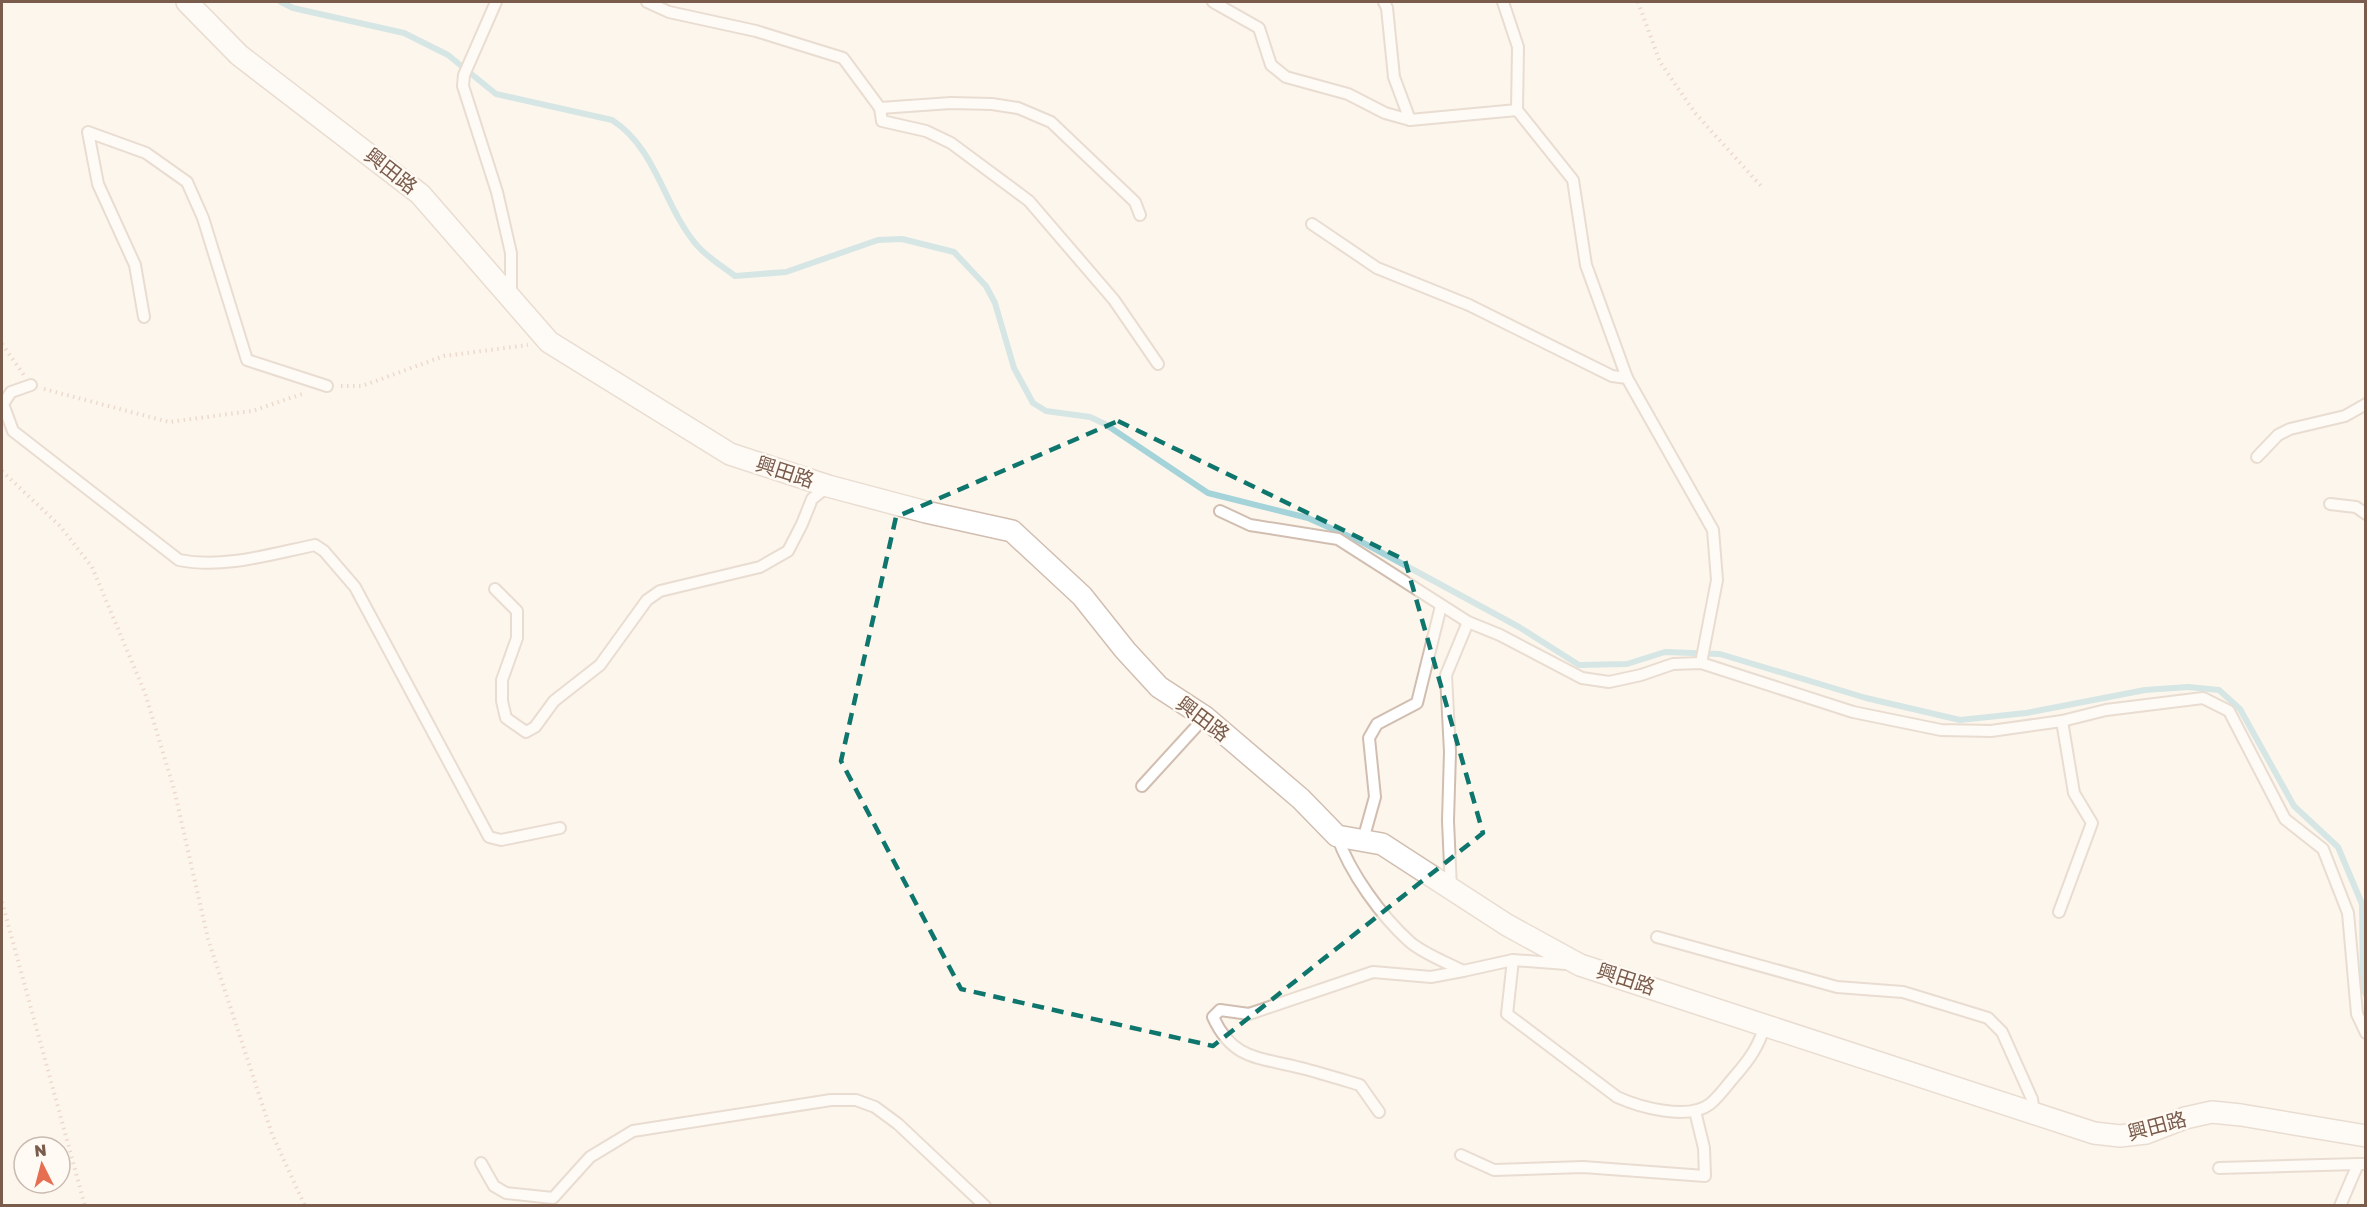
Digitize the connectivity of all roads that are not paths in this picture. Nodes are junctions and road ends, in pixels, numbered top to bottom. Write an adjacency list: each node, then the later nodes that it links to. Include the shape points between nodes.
1 (187, 2): 12 (street, 興田路, via 240,55 420,194)
2 (496, 2): 12 (lane, via 464,75 463,86 497,192 511,253)
3 (647, 2): 7 (lane, via 669,12 756,31 843,58)
4 (1213, 2): 9 (lane, via 1259,28 1271,65 1286,77 1348,94 1385,113)
5 (1384, 2): 9 (lane, via 1394,77)
6 (1503, 2): 8 (lane, via 1518,47)
7 (880, 108): 10 (lane, via 951,103 1018,108 1052,122 1135,202); 14 (lane, via 882,121 926,131 951,143 1029,201 1114,300)
8 (1517, 110): 9 (lane); 15 (lane, via 1573,180 1586,265)
9 (1410, 120)
10 (1140, 215)
11 (1312, 224): 15 (lane, via 1377,268 1469,304 1612,376)
12 (511, 299): 20 (street, 興田路, via 549,342 730,454)
13 (144, 317): 17 (lane, via 135,265 98,184 88,132 146,153 186,182 203,218 247,360)
14 (1158, 364)
15 (1627, 378): 27 (lane, via 1713,530 1717,580)
16 (31, 385): 31 (lane, via 11,392 3,404 13,431 179,560 200,564 315,545 324,551 355,587 489,837 501,840)
17 (327, 386)
18 (2366, 404): 19 (lane, via 2345,416 2290,429 2278,435)
19 (2257, 457)
20 (828, 486): 24 (lane, via 812,499 788,551 760,567 660,591 646,600 600,665 554,701 535,727 526,732 506,718 502,701 502,680 517,638 517,611); 28 (street, 興田路, via 1012,531 1082,596 1159,687)
21 (2330, 504): 23 (lane, via 2356,507)
22 (1220, 511): 25 (lane, via 1250,525 1338,539)
23 (2366, 514)
24 (495, 589)
25 (1441, 606): 26 (lane); 33 (lane, via 1417,702 1377,724 1369,738 1375,797)
26 (1468, 622): 27 (lane, via 1582,678 1609,682 1674,664); 34 (lane, via 1446,675)
27 (1701, 663): 29 (lane, via 1853,712 1941,730 1992,731)
28 (1205, 717): 30 (lane); 32 (street, 興田路, via 1301,799)
29 (2062, 721): 35 (lane, via 2074,794 2092,823); 41 (lane, via 2106,710 2203,698 2229,711 2285,819 2323,849 2348,913 2357,1014)
30 (1142, 786)
31 (560, 828)
32 (1337, 836): 33 (street, 興田路); 39 (lane, via 1344,855 1383,913 1412,944)
33 (1363, 840): 34 (street, 興田路, via 1382,844)
34 (1451, 888): 38 (street, 興田路, via 1507,925)
35 (2059, 912)
36 (1657, 937): 44 (lane, via 1837,987 1903,992 1988,1018 2002,1032 2032,1099)
37 (1513, 960): 38 (lane); 39 (lane); 42 (lane, via 1507,1014 1617,1097 1635,1105)
38 (1580, 964): 40 (street, 興田路)
39 (1462, 972): 43 (lane, via 1431,977 1373,972 1249,1014 1220,1010 1213,1017 1221,1035 1234,1047 1259,1060 1360,1085)
40 (1765, 1025): 42 (lane, via 1759,1045 1747,1063 1710,1105); 44 (street, 興田路)
41 (2366, 1033)
42 (1695, 1111): 46 (lane, via 1704,1148 1705,1176 1583,1167 1494,1170)
43 (1378, 1112)
44 (2034, 1113): 45 (street, 興田路, via 2094,1133 2120,1136 2212,1112)
45 (2366, 1136)
46 (1461, 1155)
47 (482, 1163): 50 (lane, via 494,1186 506,1193)
48 (2362, 1164): 49 (lane); 52 (lane)
49 (2219, 1168)
50 (553, 1202): 51 (lane, via 590,1157 633,1131 831,1100 856,1100 875,1107 898,1124)
51 (985, 1206)
52 (2340, 1206)

